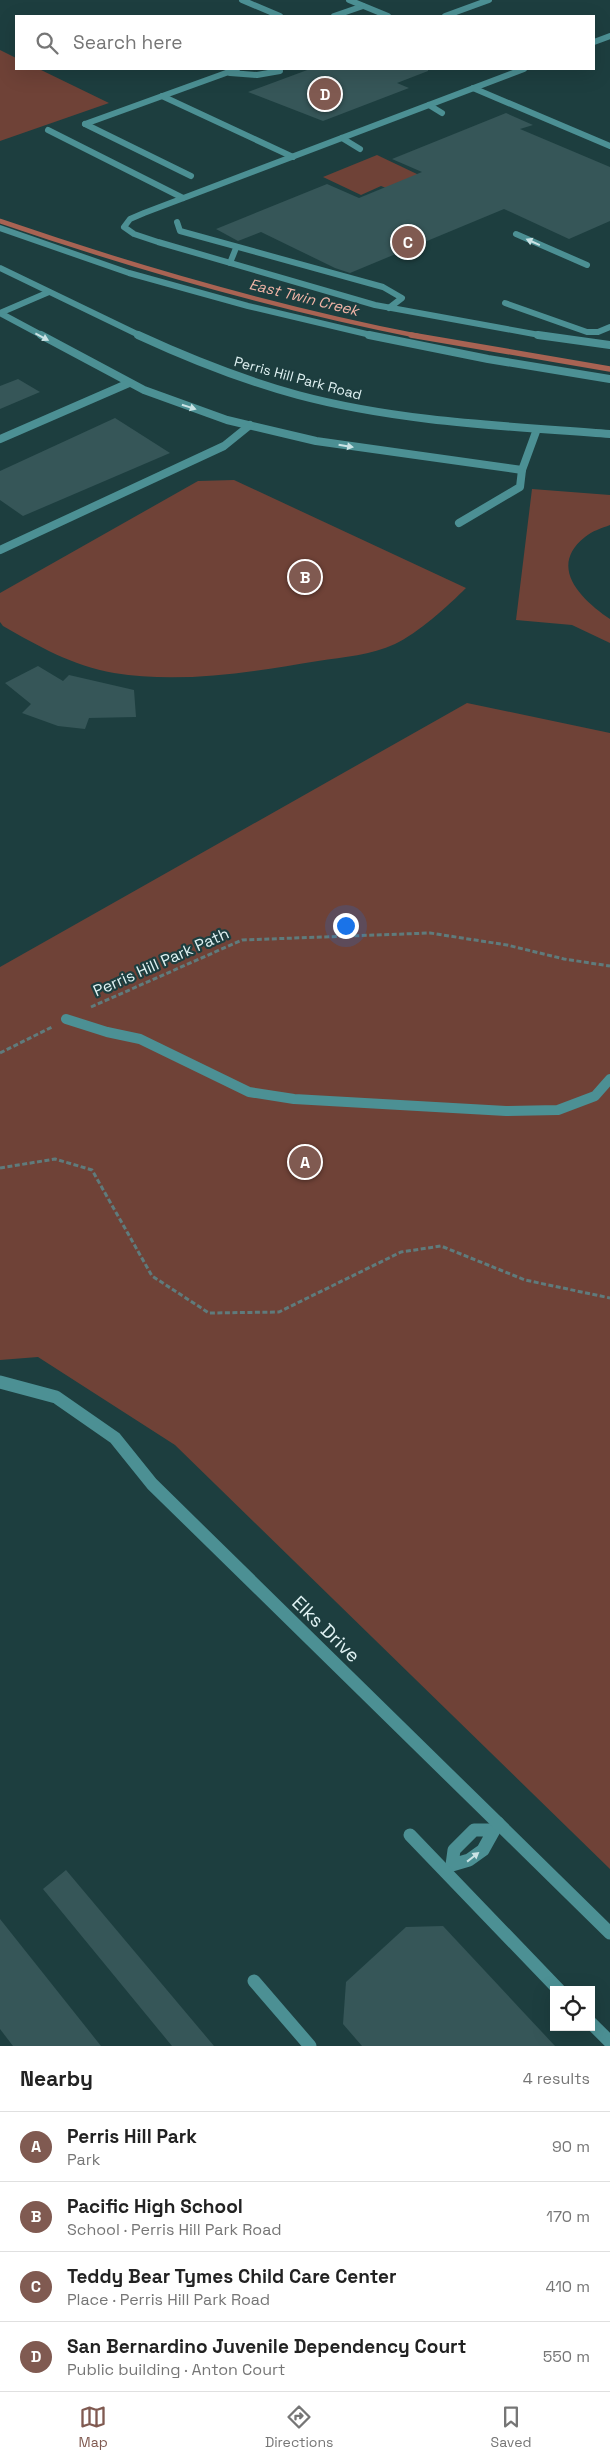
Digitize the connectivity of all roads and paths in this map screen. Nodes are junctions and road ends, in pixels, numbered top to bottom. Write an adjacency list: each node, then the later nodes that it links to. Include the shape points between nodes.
1 (242, 0): 5 (street)
2 (349, 0): 4 (street)
3 (489, 0): 8 (street)
4 (363, 6): 6 (street); 7 (street)
5 (278, 15)
6 (337, 15)
7 (386, 15)
8 (448, 15)
9 (610, 36): 10 (street)
10 (595, 42)
11 (233, 70): 14 (street)
12 (517, 70): 15 (street)
13 (280, 71): 14 (street, via 257,75)
14 (226, 72): 16 (street)
15 (473, 88): 17 (street); 21 (street)
16 (162, 96): 23 (street); 24 (street, via 86,124)
17 (429, 105): 18 (street); 20 (street)
18 (442, 113)
19 (48, 130): 25 (street)
20 (342, 138): 22 (street); 23 (street)
21 (610, 146)
22 (360, 149)
23 (292, 156): 25 (street)
24 (191, 176)
25 (182, 198): 30 (street, via 130,219 124,227 134,234)
26 (177, 222): 29 (street, via 180,231)
27 (0, 228): 39 (street, via 127,272 327,327 438,350)
28 (516, 234): 31 (street, one-way to 28)
29 (236, 248): 30 (street); 35 (street, via 383,287 402,298)
30 (230, 263): 35 (street)
31 (587, 265)
32 (0, 268): 33 (street, Perris Hill Park Road)
33 (49, 292): 36 (street); 42 (street, Perris Hill Park Road, via 197,361 257,383 402,416)
34 (504, 303): 37 (street, via 587,332)
35 (389, 308): 38 (street)
36 (0, 313): 40 (street, one-way to 40)
37 (610, 327)
38 (610, 345)
39 (610, 379)
40 (129, 383): 41 (street, one-way to 41, via 170,400); 44 (street)
41 (250, 425): 45 (street, one-way to 45, via 325,443); 47 (street, via 224,446)
42 (537, 428): 43 (street, Perris Hill Park Road); 45 (street)
43 (610, 434)
44 (0, 439)
45 (522, 470): 46 (street, via 520,487)
46 (459, 523)
47 (0, 550)
48 (610, 966): 49 (path, Perris Hill Park Path, via 430,933 242,940)
49 (66, 1019): 50 (path, Perris Hill Park Path); 51 (street, via 140,1039 249,1092 294,1099 506,1111 558,1110 595,1096)
50 (0, 1053)
51 (610, 1080)
52 (0, 1168): 53 (path, via 55,1159 92,1170 152,1276 210,1313 279,1312 401,1252 442,1246 525,1280)
53 (610, 1298)
54 (0, 1382): 55 (street, Elks Drive, via 56,1398 115,1438 152,1484)
55 (494, 1827): 57 (street, one-way to 55, via 469,1862 488,1844); 57 (street, via 474,1830 454,1850); 58 (street, Elks Drive)
56 (410, 1835): 57 (street)
57 (449, 1869): 60 (street)
58 (610, 1933)
59 (254, 1981): 63 (street)
60 (555, 1986)
61 (595, 2027): 62 (street)
62 (610, 2042)
63 (310, 2046)

